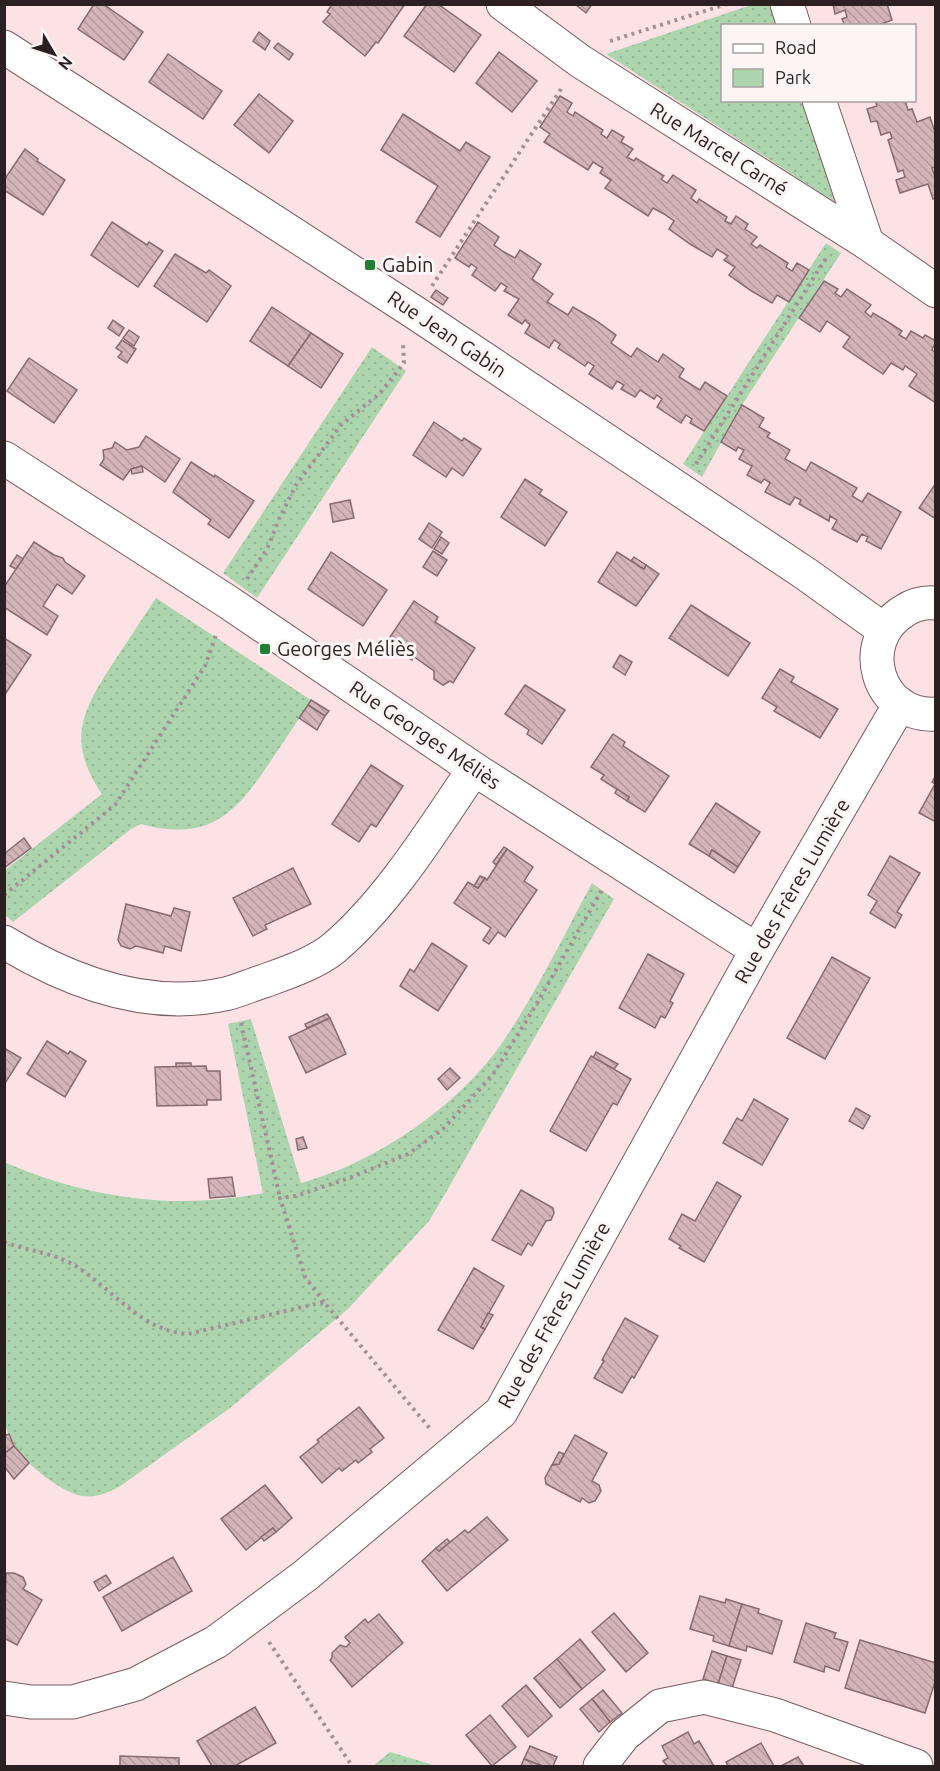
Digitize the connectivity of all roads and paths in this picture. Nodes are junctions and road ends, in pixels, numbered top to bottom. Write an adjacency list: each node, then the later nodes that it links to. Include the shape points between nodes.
1 (503, 4): 6 (street, Rue Marcel Carné)
2 (727, 4): 6 (path, via 600,45)
3 (787, 4): 4 (street)
4 (793, 24)
5 (4, 47): 10 (street, Rue Jean Gabin)
6 (580, 61): 8 (street, Rue Marcel Carné); 10 (path)
7 (820, 102): 8 (street)
8 (856, 236): 9 (street, Rue Marcel Carné); 12 (path)
9 (936, 291)
10 (414, 312): 12 (street, Rue Jean Gabin); 13 (path, via 401,334 404,363 380,393 341,426 296,485 267,549)
11 (4, 458): 13 (street, Rue Georges Méliès)
12 (679, 490): 15 (street, Rue Jean Gabin)
13 (228, 602): 18 (street, Rue Georges Méliès); 20 (path, via 205,666 115,805)
14 (936, 603): 15 (street, via 912,606)
15 (884, 630): 16 (street, via 876,662 888,693)
16 (900, 704): 17 (street, via 915,712); 22 (street, Rue des Frères Lumière)
17 (936, 714)
18 (474, 769): 19 (street, Rue Georges Méliès); 23 (street, via 388,892 333,949 291,972)
19 (618, 861): 22 (street, Rue Georges Méliès); 24 (path, via 492,1076 443,1130 408,1154 350,1178)
20 (4, 895)
21 (4, 942): 23 (street, via 62,973 120,993 168,1000)
22 (757, 950): 27 (street, Rue des Frères Lumière, via 501,1412)
23 (234, 991): 24 (path)
24 (280, 1198): 26 (path, via 305,1277)
25 (4, 1242): 26 (path, via 49,1254 78,1267 131,1311 172,1333 188,1334)
26 (324, 1302): 27 (path)
27 (452, 1454): 28 (street, Rue des Frères Lumière)
28 (253, 1616): 29 (street, Rue des Frères Lumière, via 216,1642 136,1684 73,1702); 30 (path)
29 (4, 1698)
30 (352, 1767)
31 (600, 1767): 32 (street, via 624,1735 660,1706 704,1697 775,1715)
32 (916, 1767)

